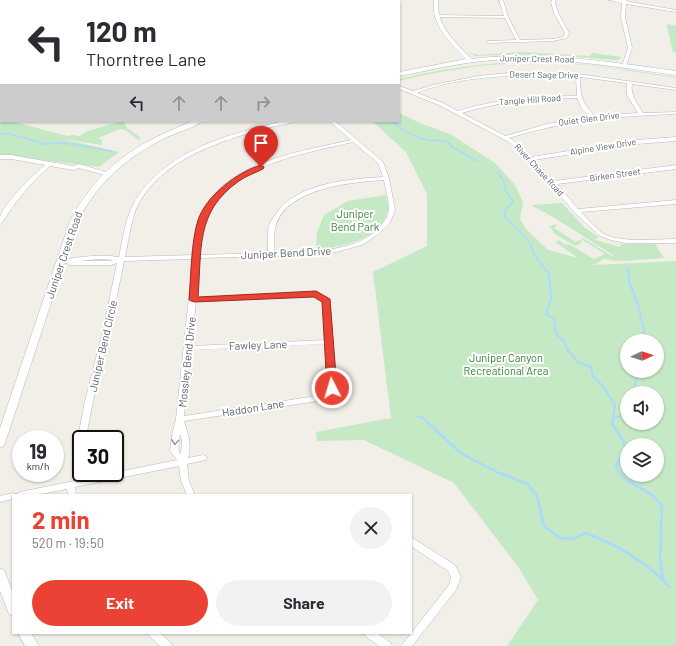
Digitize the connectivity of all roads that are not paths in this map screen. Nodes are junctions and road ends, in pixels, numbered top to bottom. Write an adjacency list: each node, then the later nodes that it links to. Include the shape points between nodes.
1 (436, 0): 9 (street)
2 (501, 0): 10 (street)
3 (554, 0): 11 (street, via 556,13 567,33 565,38)
4 (611, 0): 5 (street)
5 (625, 1): 7 (street); 14 (street, via 623,12 630,49)
6 (676, 4): 7 (street)
7 (667, 9): 8 (street)
8 (676, 11)
9 (436, 16): 10 (street); 13 (street, via 444,31)
10 (506, 17): 11 (street)
11 (519, 41): 12 (street)
12 (489, 42)
13 (470, 60): 14 (street, Juniper Crest Road, via 545,58); 16 (street, Juniper Crest Road)
14 (624, 66): 15 (street, Juniper Crest Road)
15 (676, 73)
16 (400, 74)
17 (578, 75): 18 (street, Desert Sage Drive); 21 (street, Desert Sage Drive, via 494,75 460,80); 22 (street)
18 (630, 82): 20 (street, Desert Sage Drive); 24 (street, via 630,98)
19 (400, 87): 21 (street, River Chase Road)
20 (676, 89)
21 (413, 93): 23 (street, River Chase Road)
22 (579, 97): 23 (street, Tangle Hill Road, via 513,99); 26 (street)
23 (458, 113): 30 (street, River Chase Road)
24 (641, 113): 25 (street, Quiet Glen Drive); 26 (street, Quiet Glen Drive)
25 (676, 113)
26 (593, 117): 30 (street, Quiet Glen Drive, via 553,124)
27 (197, 122): 37 (street, Juniper Crest Road, via 155,139)
28 (286, 122): 46 (street, Juniper Bend Circle, via 229,137 190,153 166,169 151,183 134,209)
29 (333, 122): 32 (street, Juniper Bend Drive)
30 (505, 137): 34 (street, River Chase Road)
31 (676, 139): 34 (street, Alpine View Drive, via 637,142)
32 (355, 140): 38 (street, Juniper Bend Drive, via 380,162); 45 (street, Mossley Bend Drive, via 281,159 249,172 232,183 216,196 208,207 202,220)
33 (0, 157): 35 (street)
34 (530, 159): 39 (street, River Chase Road)
35 (49, 164): 37 (street, via 95,174); 42 (street, via 26,185)
36 (676, 167): 39 (street, Birken Street)
37 (108, 174): 47 (street, Juniper Crest Road, via 91,192 77,213)
38 (386, 178): 44 (street, via 340,182 295,199 274,221 271,229); 44 (street, Juniper Bend Drive, via 392,210 388,222 374,236 360,244 336,250)
39 (553, 183): 41 (street, River Chase Road)
40 (676, 202): 41 (street)
41 (576, 211): 43 (street, River Chase Road, via 609,238 630,242)
42 (0, 222)
43 (676, 241)
44 (271, 254): 45 (street, Juniper Bend Drive)
45 (197, 257): 46 (street, Juniper Bend Drive); 48 (street, Mossley Bend Drive)
46 (121, 259): 47 (street, Juniper Bend Drive, via 111,263); 52 (street, Juniper Bend Circle)
47 (61, 262): 53 (street, Juniper Crest Road)
48 (194, 300): 49 (street, via 316,294 327,301); 50 (street, Mossley Bend Drive)
49 (328, 342): 50 (street, Fawley Lane); 51 (street, Haddon Lane, via 332,388 325,397)
50 (188, 348): 51 (street, Mossley Bend Drive)
51 (180, 419): 55 (street, Mossley Bend Drive, via 174,451)
52 (83, 430)
53 (0, 443)
54 (203, 458): 55 (street)
55 (183, 462): 56 (street); 59 (street, Mossley Bend Drive, via 185,481)
56 (70, 484): 57 (street); 58 (street)
57 (25, 494)
58 (72, 494)
59 (191, 494)
60 (12, 496): 61 (street)
61 (0, 499)
62 (412, 542): 71 (street, via 452,568 456,577 453,587)
63 (0, 574): 64 (street)
64 (12, 607)
65 (25, 634): 68 (street)
66 (154, 634): 69 (street)
67 (370, 634): 70 (street)
68 (32, 646)
69 (167, 646)
70 (387, 646)
71 (406, 646)

